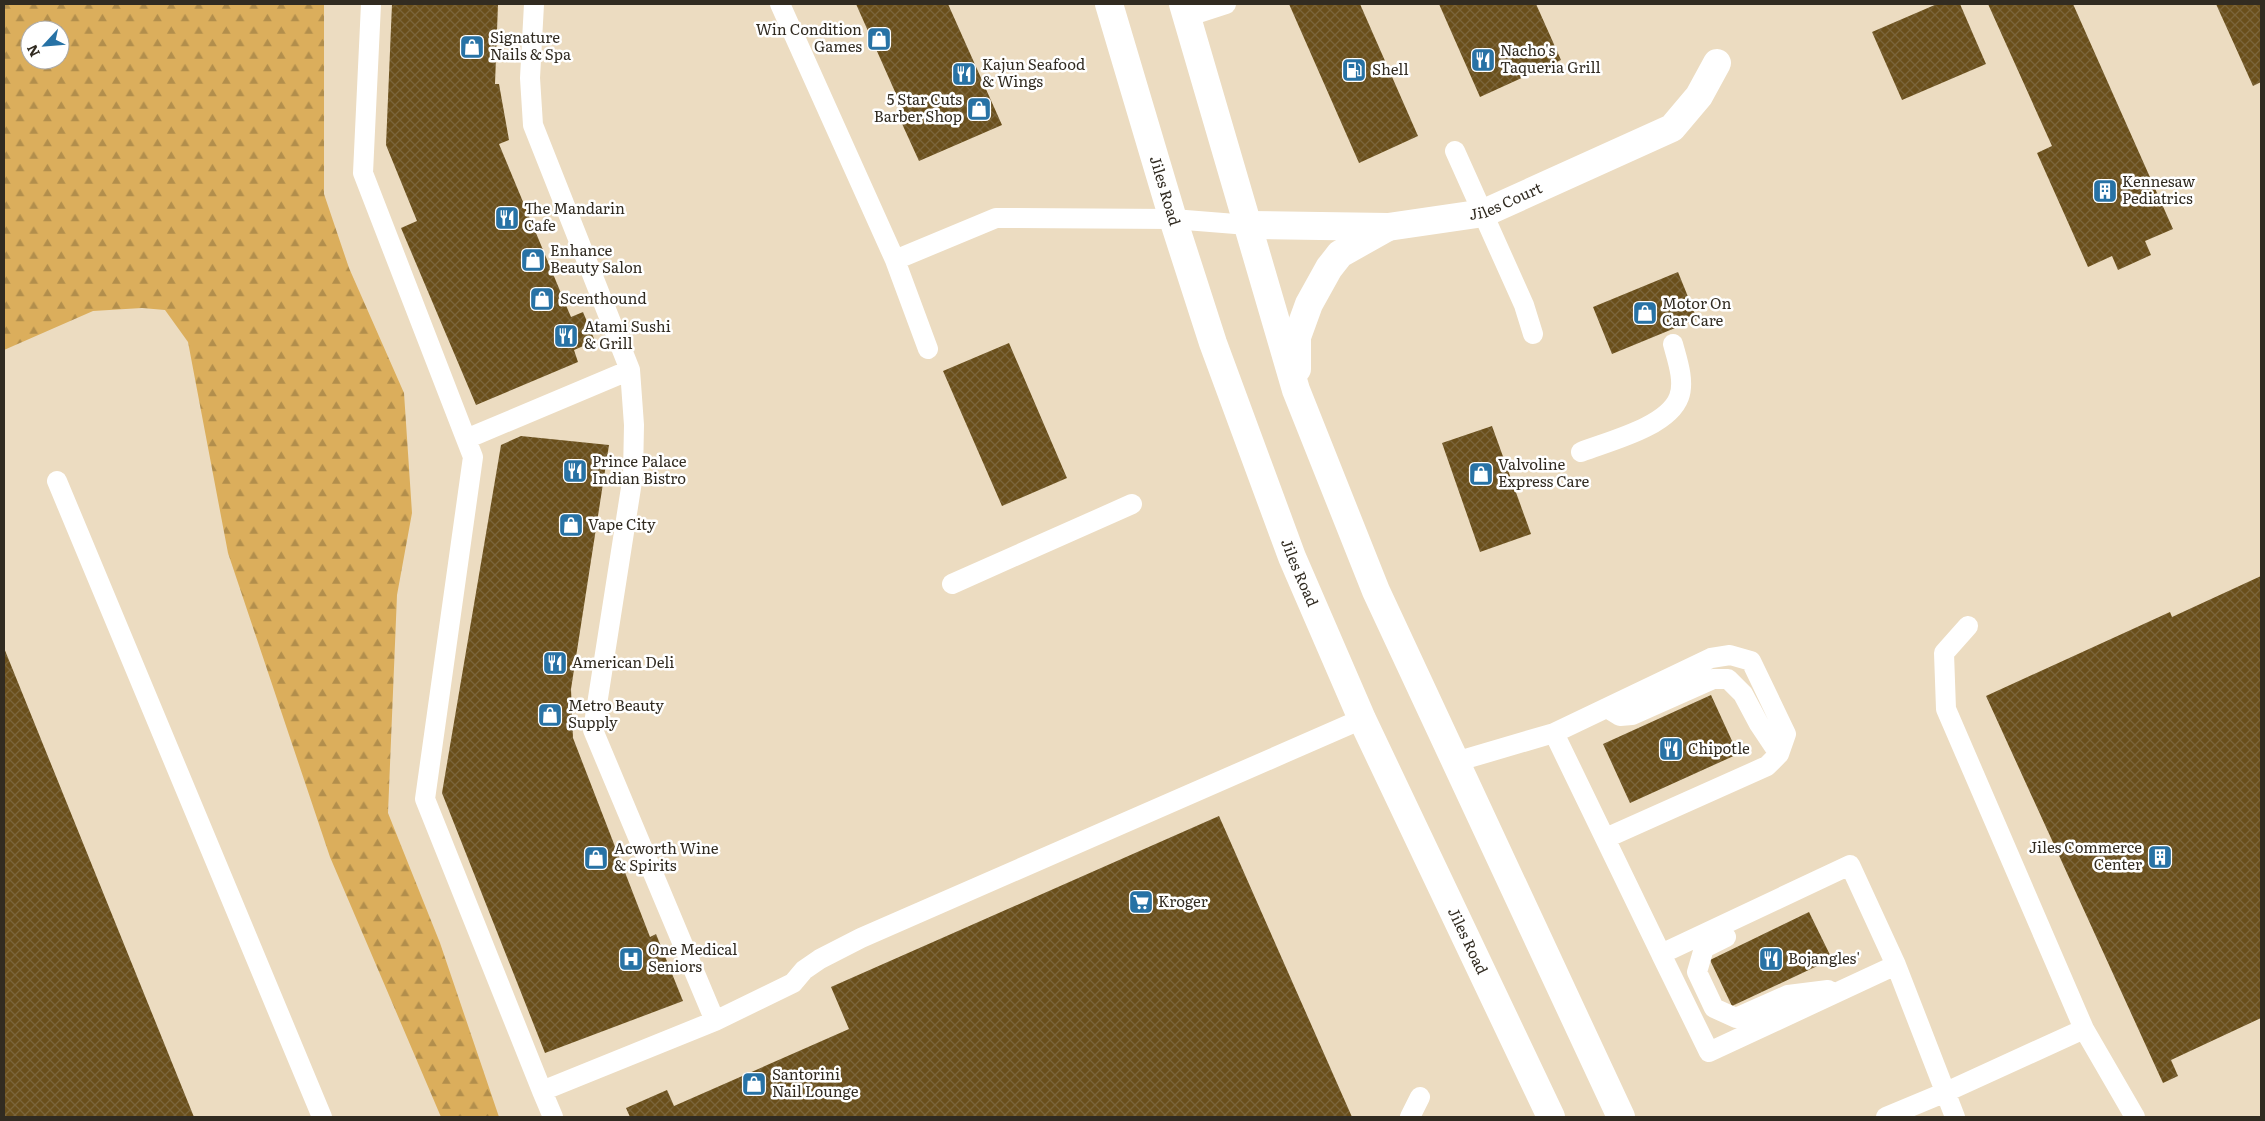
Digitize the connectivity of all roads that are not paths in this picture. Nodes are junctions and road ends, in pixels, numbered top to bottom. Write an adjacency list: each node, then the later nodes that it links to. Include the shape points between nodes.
1 (371, 4): 19 (lane, via 363,173)
2 (534, 4): 17 (lane, via 530,78 533,125)
3 (780, 4): 13 (lane)
4 (1109, 4): 10 (street, Jiles Road)
5 (1226, 4): 6 (lane)
6 (1185, 10): 11 (street)
7 (1717, 63): 9 (street, Jiles Court, via 1699,96 1672,128)
8 (1455, 151): 9 (lane)
9 (1484, 214): 12 (street, Jiles Court); 14 (lane, via 1524,305)
10 (1173, 219): 11 (lane); 13 (lane, via 996,218); 26 (street, Jiles Road, via 1260,474 1292,558)
11 (1248, 225): 12 (street, Jiles Court); 18 (street)
12 (1388, 227): 18 (street, via 1340,254 1329,268 1309,304 1297,337)
13 (895, 260): 16 (lane)
14 (1533, 334)
15 (1673, 344): 20 (lane, via 1680,396 1672,409 1646,426)
16 (928, 349)
17 (630, 370): 19 (lane); 35 (lane, via 634,424 632,475 593,730)
18 (1296, 390): 29 (street, via 1376,591)
19 (466, 439): 37 (lane, via 473,457 425,800)
20 (1581, 452)
21 (57, 481): 40 (lane)
22 (1132, 504): 23 (lane)
23 (952, 584)
24 (1968, 626): 36 (lane, via 1944,652 1946,709)
25 (1607, 708): 27 (lane); 28 (lane, via 1620,716 1632,715 1713,679 1728,680 1743,694); 28 (lane, via 1711,658 1730,655 1751,661 1786,734)
26 (1362, 719): 35 (lane, via 861,938 820,959 793,983); 43 (street, Jiles Road)
27 (1554, 733): 29 (lane); 30 (lane)
28 (1779, 754): 30 (lane, via 1767,766)
29 (1455, 762): 44 (street)
30 (1606, 838): 32 (lane)
31 (1798, 889): 32 (lane); 33 (lane, via 1850,865); 34 (lane, via 1750,925 1704,948 1697,972 1714,1008 1736,1018 1788,995)
32 (1661, 954): 34 (lane, via 1709,1052)
33 (1896, 965): 34 (lane); 38 (lane)
34 (1846, 988)
35 (715, 1020): 37 (lane)
36 (2084, 1029): 38 (lane); 47 (lane)
37 (542, 1091): 41 (lane)
38 (1946, 1092): 45 (lane); 46 (lane)
39 (1420, 1097): 42 (lane)
40 (322, 1117)
41 (553, 1117)
42 (1410, 1117)
43 (1552, 1117)
44 (1621, 1117)
45 (1886, 1117)
46 (1955, 1117)
47 (2135, 1117)

